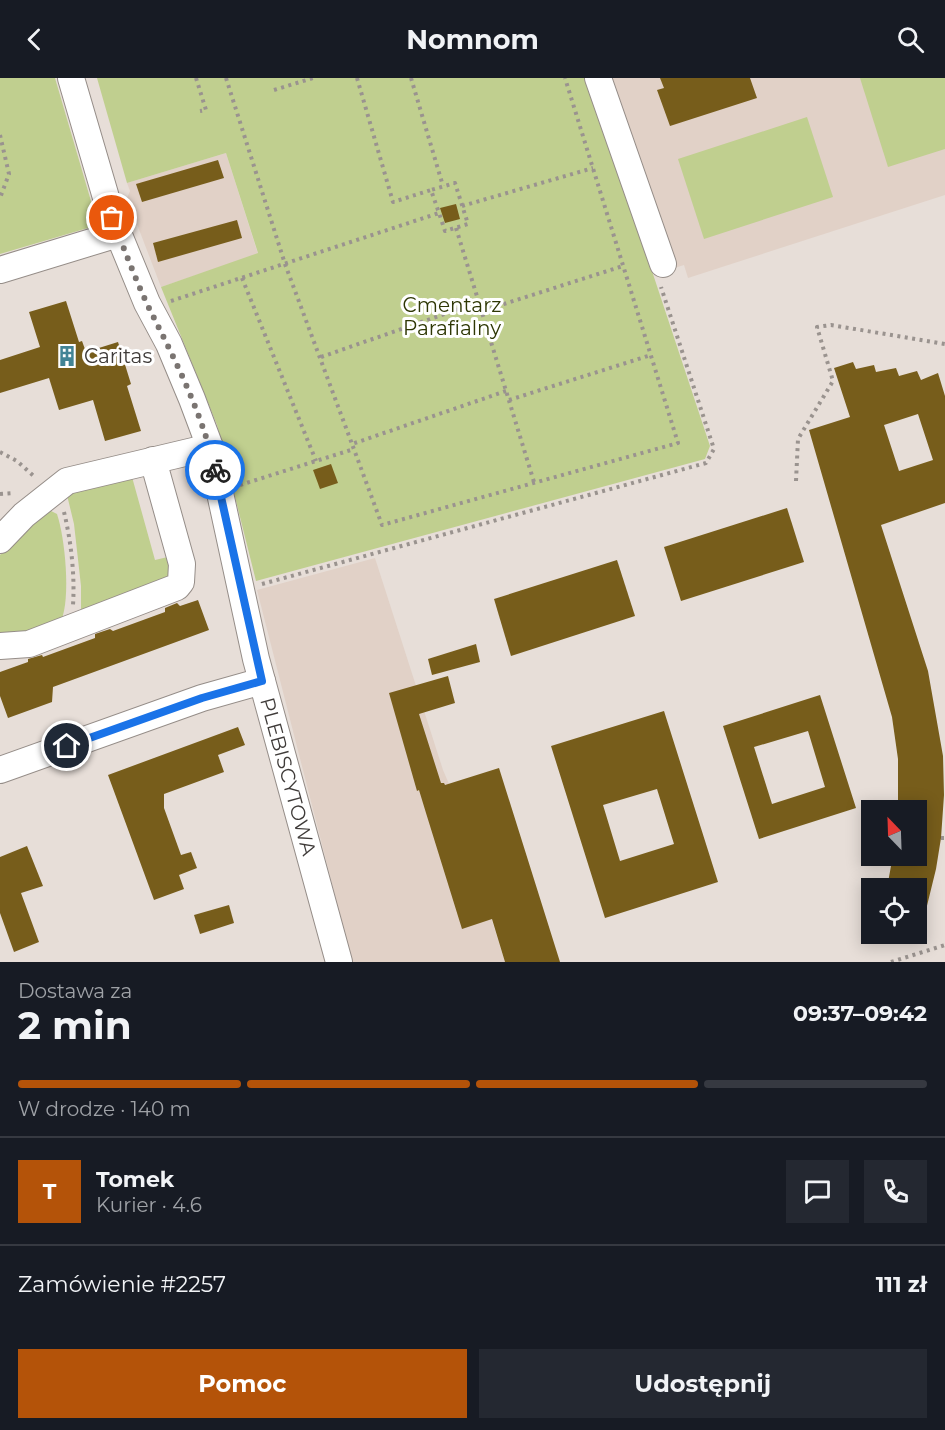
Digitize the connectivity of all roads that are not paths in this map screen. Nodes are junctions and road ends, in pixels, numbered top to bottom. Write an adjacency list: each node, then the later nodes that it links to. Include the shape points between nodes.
1 (71, 78): 3 (street, PLEBISCYTOWA)
2 (598, 78): 4 (street)
3 (118, 234): 5 (street); 6 (street, PLEBISCYTOWA)
4 (663, 264)
5 (0, 270)
6 (210, 447): 7 (street); 10 (street, PLEBISCYTOWA)
7 (153, 460): 8 (street, via 49,485); 9 (street, via 182,564 177,587 29,644)
8 (0, 540)
9 (0, 646)
10 (262, 681): 11 (street, via 202,698); 12 (street, PLEBISCYTOWA)
11 (0, 770)
12 (339, 962)

